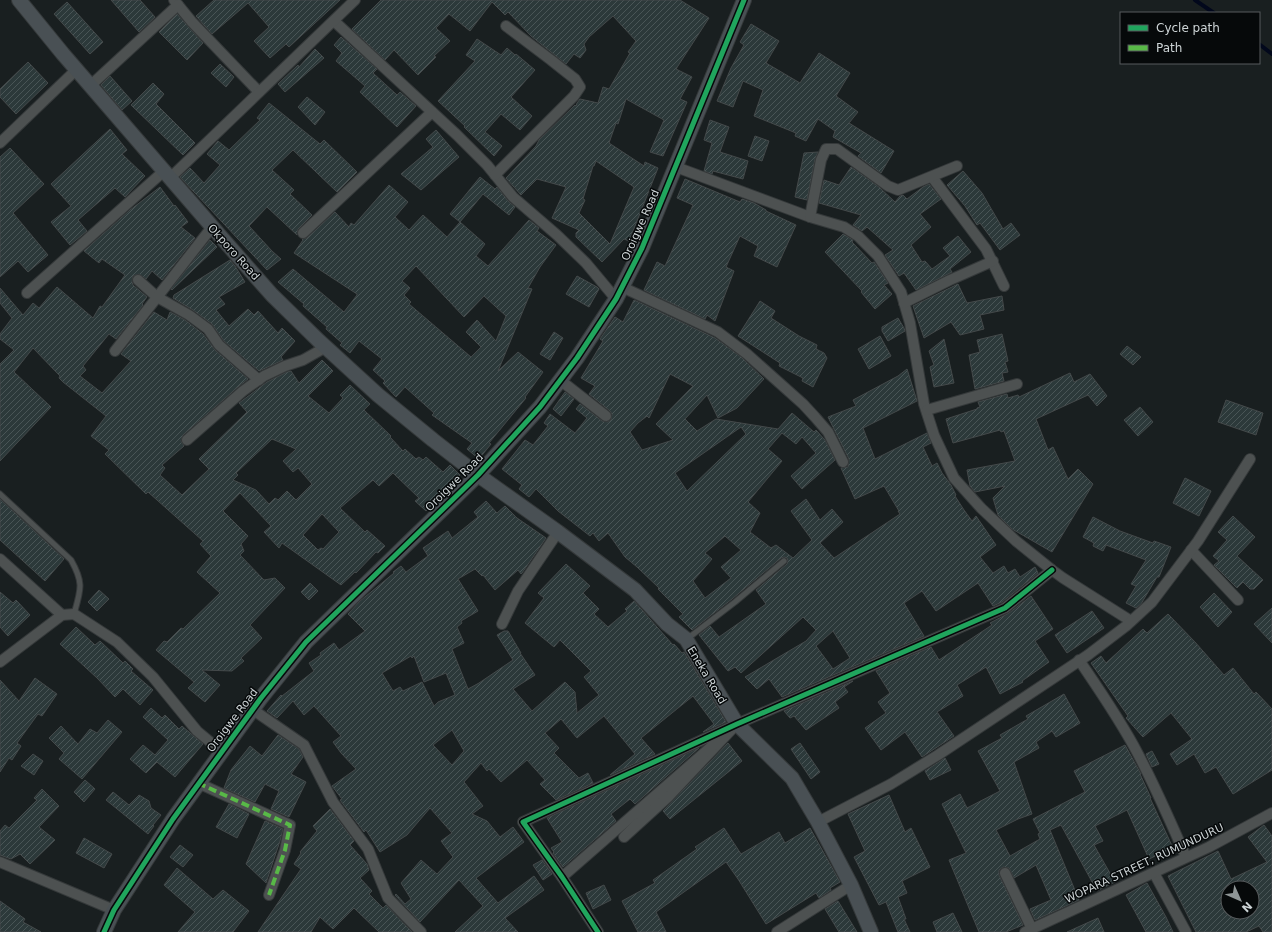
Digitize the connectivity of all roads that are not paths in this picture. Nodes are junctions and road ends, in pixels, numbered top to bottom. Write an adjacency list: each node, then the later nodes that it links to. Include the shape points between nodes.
1 (19, 0): 7 (main road, Okporo Road)
2 (355, 0): 5 (street)
3 (744, 0): 13 (main road, Oroigwe Road)
4 (176, 2): 8 (street); 9 (street)
5 (334, 20): 9 (street); 10 (street)
6 (506, 26): 15 (street, via 569,74 580,87)
7 (76, 70): 8 (main road, Okporo Road); 11 (street)
8 (90, 86): 14 (main road, Okporo Road)
9 (259, 92): 14 (street)
10 (432, 112): 15 (street, via 487,165); 19 (street)
11 (0, 143)
12 (957, 166): 16 (street)
13 (676, 167): 17 (street); 24 (main road, Oroigwe Road, via 642,248)
14 (167, 175): 18 (main road, Okporo Road); 23 (street)
15 (495, 176): 24 (street, via 513,197)
16 (932, 177): 17 (street, via 898,190 888,186 837,148 826,149 820,160); 20 (street)
17 (810, 217): 26 (street, via 844,227 858,236 878,256 901,292)
18 (212, 227): 25 (street); 27 (main road, Okporo Road, via 272,295)
19 (303, 232)
20 (993, 261): 22 (street); 26 (street)
21 (138, 280): 25 (street)
22 (1004, 286)
23 (27, 293)
24 (619, 293): 30 (main road, Oroigwe Road); 36 (street, via 718,332 803,404 828,432)
25 (157, 297): 28 (street); 29 (street, via 190,315 208,329 219,345)
26 (904, 303): 32 (street)
27 (326, 347): 29 (street); 37 (main road, Okporo Road, via 378,395)
28 (115, 351)
29 (259, 380): 34 (street)
30 (560, 380): 33 (street); 37 (main road, Oroigwe Road, via 540,407)
31 (1017, 384): 32 (street)
32 (927, 410): 43 (street, via 934,435 954,478 1016,541)
33 (606, 416)
34 (187, 440)
35 (1250, 459): 40 (street)
36 (843, 462)
37 (478, 475): 39 (main road, Eneka Road); 52 (main road, Oroigwe Road, via 306,642)
38 (0, 494): 45 (lane, via 71,560 81,585)
39 (558, 532): 48 (street, via 518,591); 49 (main road, Eneka Road, via 635,590 667,624)
40 (1191, 550): 44 (street); 47 (street, via 1152,602)
41 (0, 559): 46 (street)
42 (784, 561): 49 (lane, via 736,602)
43 (1052, 570): 47 (street); 53 (street, via 1005,608)
44 (1238, 600)
45 (74, 614): 46 (street); 54 (street, via 117,642 136,659 154,677 197,731)
46 (62, 615): 51 (street)
47 (1131, 621): 50 (street)
48 (502, 624)
49 (686, 639): 53 (main road, Eneka Road)
50 (1079, 660): 57 (street, via 938,755 891,784); 58 (street, via 1115,713 1138,754)
51 (0, 662)
52 (252, 709): 54 (main road, Oroigwe Road); 68 (street, via 304,745 333,802 368,849 388,898)
53 (737, 724): 53 (street, via 668,797 624,838 694,767); 57 (main road, Eneka Road, via 792,778); 62 (street); 62 (street, via 523,822)
54 (221, 751): 55 (main road, Oroigwe Road)
55 (198, 783): 64 (street, via 290,825 285,850); 65 (main road, Oroigwe Road)
56 (1272, 813): 58 (street, WOPARA STREET, RUMUNDURU)
57 (818, 822): 63 (main road, Eneka Road)
58 (1186, 857): 61 (street, WOPARA STREET, RUMUNDURU)
59 (0, 862): 65 (street)
60 (1005, 873): 66 (street)
61 (1154, 873): 66 (street, WOPARA STREET, RUMUNDURU); 72 (street)
62 (562, 877): 69 (street)
63 (851, 885): 70 (street); 71 (main road, Eneka Road)
64 (269, 895)
65 (114, 910): 67 (main road, Oroigwe Road)
66 (1029, 931)
67 (104, 932)
68 (421, 932)
69 (598, 932)
70 (777, 932)
71 (871, 932)
72 (1186, 932)

